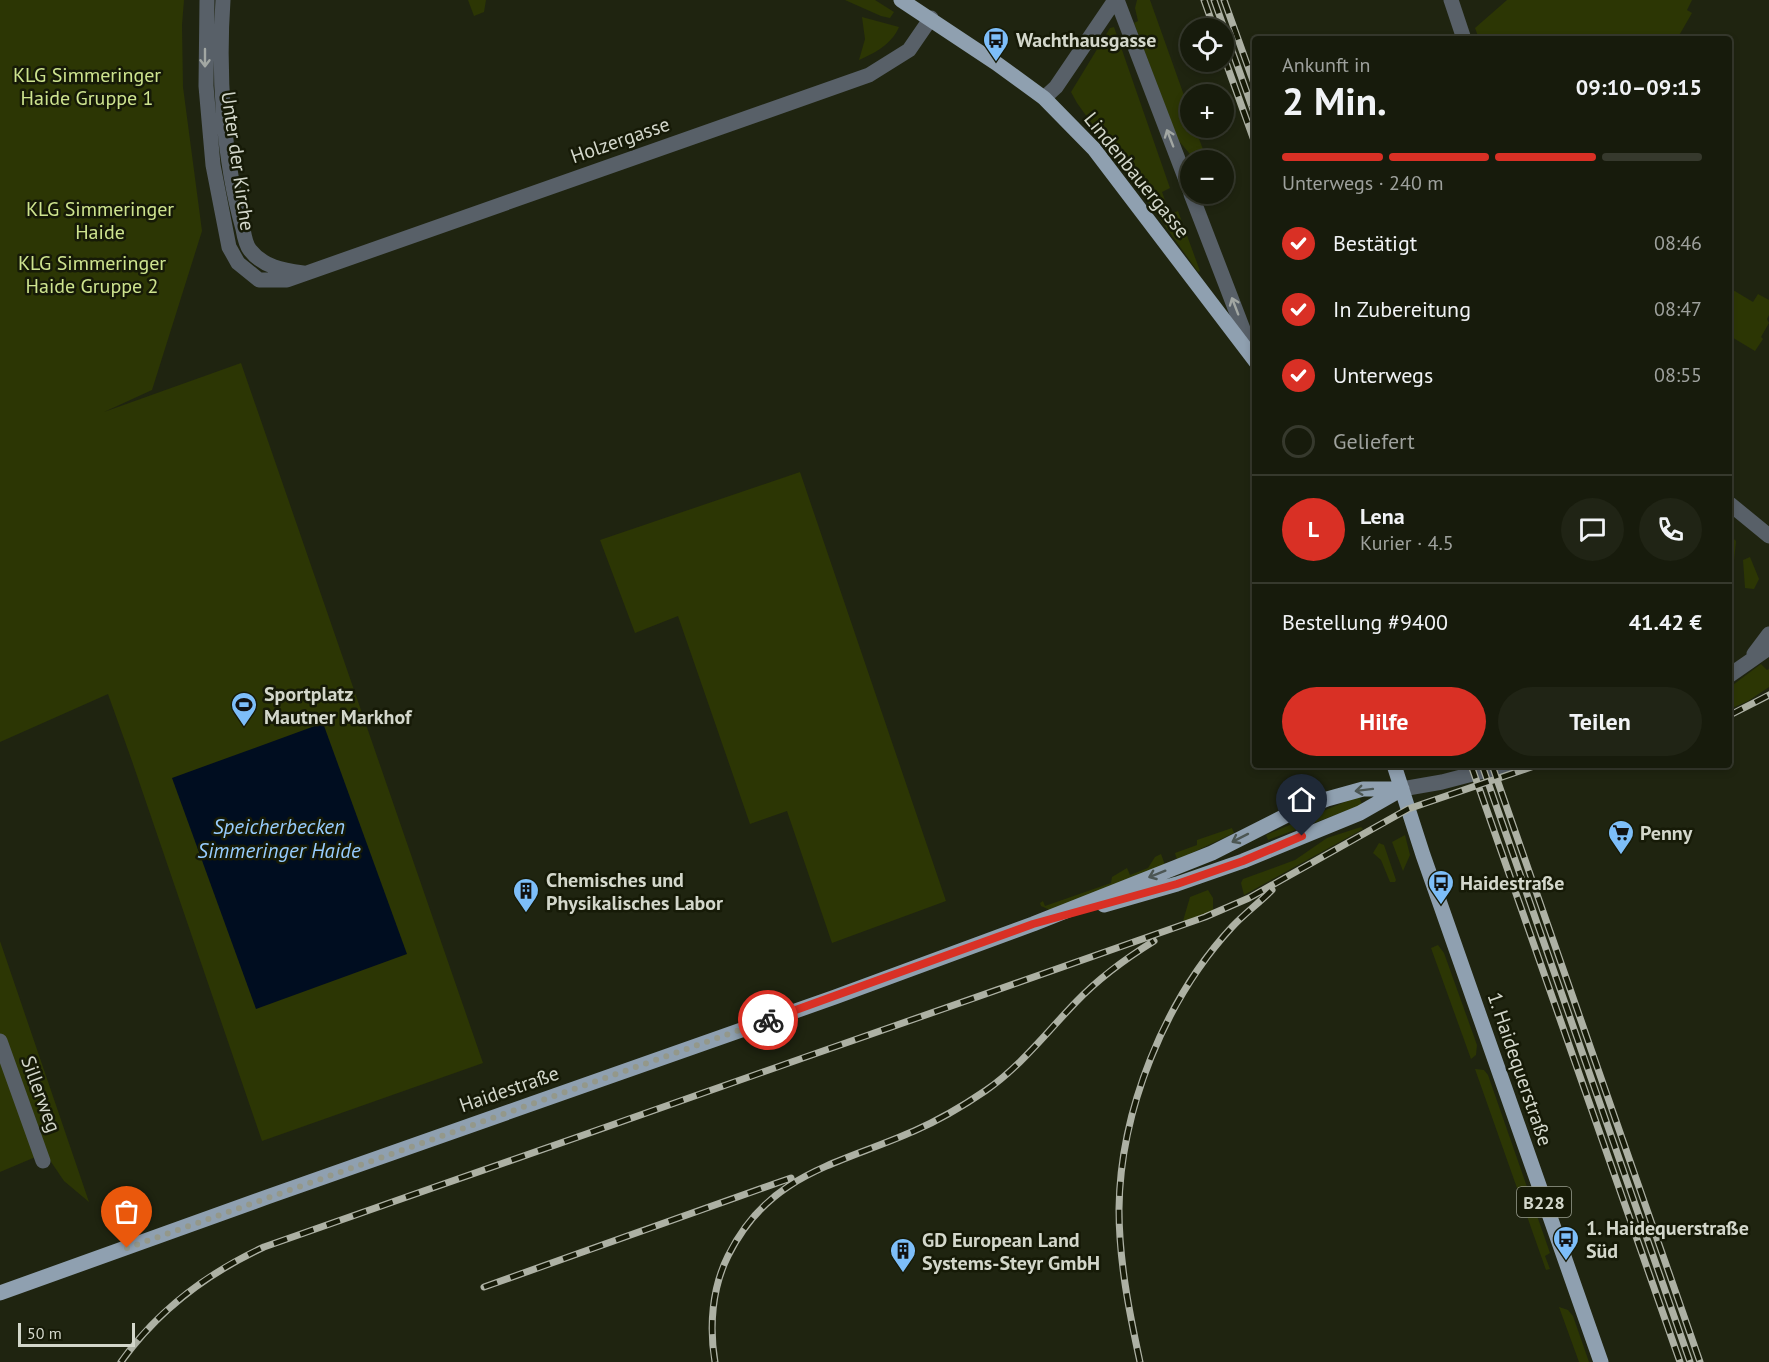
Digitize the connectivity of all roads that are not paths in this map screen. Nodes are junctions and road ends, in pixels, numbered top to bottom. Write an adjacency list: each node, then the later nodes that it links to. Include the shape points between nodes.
1 (207, 0): 10 (street, Unter der Kirche, one-way to 10)
2 (222, 0): 9 (street, Unter der Kirche)
3 (901, 0): 6 (main road, Lindenbauergasse)
4 (1116, 0): 8 (street, via 1056,87); 11 (street, one-way to 4)
5 (1451, 0): 7 (street)
6 (931, 18): 8 (main road, Lindenbauergasse); 15 (street, Holzergasse, via 909,50 869,75)
7 (1463, 36)
8 (1044, 98): 17 (main road, Lindenbauergasse, via 1094,149)
9 (225, 120): 10 (street); 13 (street, Unter der Kirche, via 238,212)
10 (209, 121): 14 (street, Unter der Kirche, via 222,216 229,247)
11 (1180, 165)
12 (1195, 204): 16 (street, one-way to 12)
13 (248, 249): 14 (street); 15 (street, Unter der Kirche, via 265,264)
14 (238, 263): 15 (street, via 259,280 286,280)
15 (303, 273)
16 (1252, 351)
17 (1252, 356)
18 (1732, 506): 19 (street)
19 (1768, 537)
20 (1769, 634): 22 (street)
21 (1769, 648): 22 (street)
22 (1747, 663): 23 (street)
23 (1732, 674)
24 (1395, 768): 26 (main road, 1. Haidequerstraße)
25 (1496, 768): 26 (street, Haidestraße)
26 (1402, 789): 27 (main road, Haidestraße, via 1360,813 1243,861 1177,884); 27 (main road, Haidestraße, one-way to 27, via 1363,789 1327,799 1212,853); 31 (main road, 1. Haidequerstraße / B228)
27 (1033, 924): 30 (main road, Haidestraße)
28 (0, 1041): 29 (street, Sillerweg)
29 (44, 1161)
30 (0, 1293)
31 (1601, 1362)

